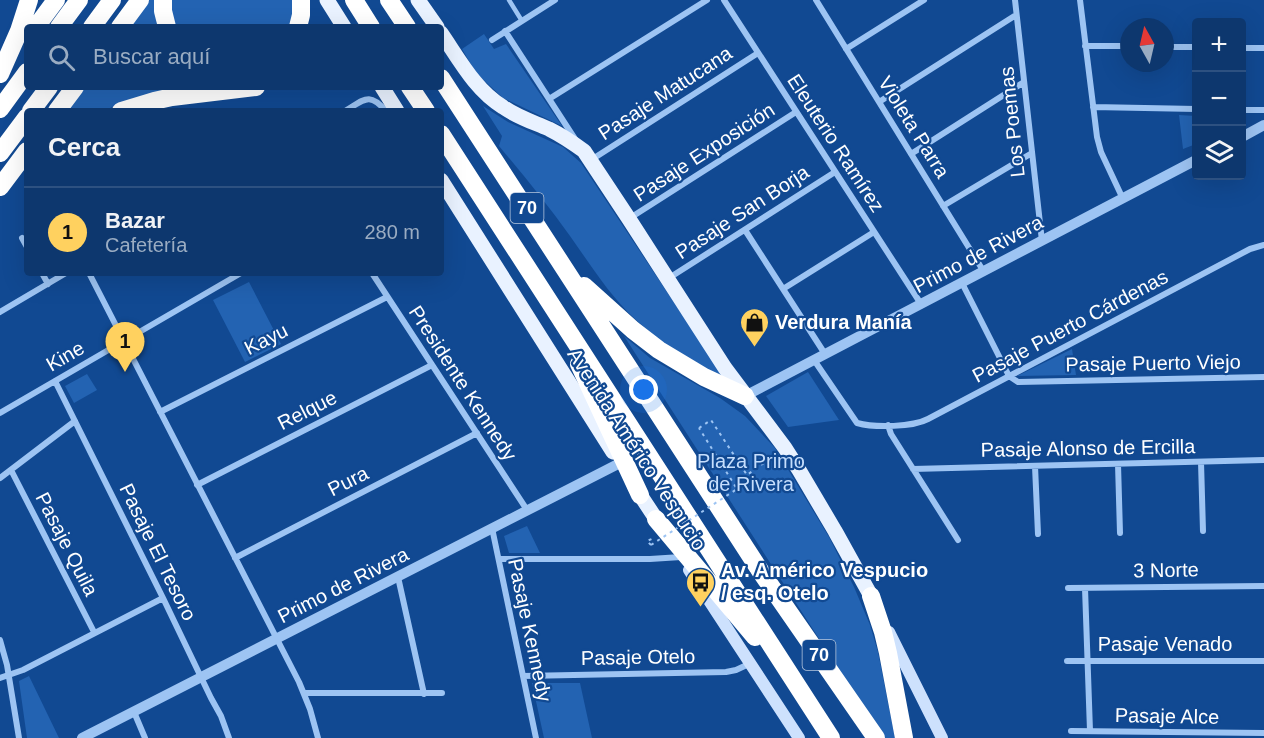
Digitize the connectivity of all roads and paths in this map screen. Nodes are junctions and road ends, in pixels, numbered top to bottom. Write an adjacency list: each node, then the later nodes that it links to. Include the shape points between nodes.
1 (29, 0): 44 (highway)
2 (56, 0): 22 (highway)
3 (79, 0): 23 (highway)
4 (112, 0): 24 (highway)
5 (140, 0): 25 (highway)
6 (163, 0): 26 (highway)
7 (301, 0): 27 (highway)
8 (327, 0): 28 (main road)
9 (354, 0): 29 (highway)
10 (389, 0): 30 (highway)
11 (418, 0): 31 (main road)
12 (509, 0): 21 (lane)
13 (555, 0): 21 (street)
14 (707, 0): 53 (street)
15 (724, 0): 43 (street, Eleuterio Ramírez)
16 (816, 0): 42 (street, Violeta Parra)
17 (924, 0): 42 (street)
18 (1015, 0): 20 (street, Los Poemas)
19 (1080, 0): 36 (street)
20 (1016, 15): 46 (street, Los Poemas); 54 (street)
21 (522, 21): 32 (street)
22 (38, 24)
23 (61, 24)
24 (94, 24)
25 (122, 24)
26 (166, 24)
27 (299, 24)
28 (342, 24)
29 (369, 24)
30 (405, 24)
31 (435, 24)
32 (505, 31): 34 (street); 53 (street)
33 (444, 37): 76 (main road, via 490,98 575,144)
34 (492, 40)
35 (24, 42): 44 (highway)
36 (1085, 45): 37 (street); 55 (street)
37 (1120, 46)
38 (1174, 47): 39 (street)
39 (1192, 47)
40 (1246, 48): 41 (street)
41 (1264, 48)
42 (846, 49): 54 (street, Violeta Parra)
43 (758, 52): 67 (street, Eleuterio Ramírez); 76 (street, Pasaje Matucana)
44 (0, 74)
45 (24, 76): 63 (highway)
46 (1024, 82): 73 (street, Los Poemas); 74 (street)
47 (444, 83): 92 (highway, 70)
48 (47, 90): 56 (highway)
49 (73, 90): 57 (highway)
50 (231, 90): 58 (highway, via 154,100)
51 (384, 90): 61 (main road)
52 (412, 90): 62 (highway)
53 (549, 99): 76 (street)
54 (879, 102): 74 (street, Violeta Parra)
55 (1093, 107): 64 (street); 83 (street, via 1096,137)
56 (33, 108)
57 (59, 108)
58 (130, 108)
59 (350, 108): 60 (street, via 369,99)
60 (383, 108)
61 (395, 108)
62 (424, 108)
63 (0, 109)
64 (1192, 109)
65 (1246, 110): 66 (street)
66 (1264, 110)
67 (796, 112): 79 (street, Eleuterio Ramírez); 85 (street, Pasaje Exposición)
68 (24, 121): 72 (highway)
69 (1264, 125): 70 (street)
70 (1246, 135)
71 (444, 139): 104 (highway, 70)
72 (0, 153)
73 (1032, 153): 84 (street); 89 (street, Los Poemas)
74 (911, 154): 84 (street, Violeta Parra)
75 (24, 155): 81 (highway)
76 (587, 156): 85 (main road)
77 (1192, 163): 83 (street, Primo de Rivera)
78 (24, 172): 82 (highway)
79 (835, 172): 86 (street, Pasaje San Borja); 87 (street, Eleuterio Ramírez)
80 (444, 185): 123 (main road, Avenida Américo Vespucio)
81 (0, 187)
82 (0, 192)
83 (1123, 199): 89 (street, Primo de Rivera)
84 (943, 206): 93 (street, Violeta Parra)
85 (629, 219): 99 (main road)
86 (745, 230): 99 (street, Pasaje San Borja); 102 (street)
87 (874, 232): 102 (street); 105 (street, Eleuterio Ramírez)
88 (22, 238): 90 (street)
89 (1042, 241): 93 (street, Primo de Rivera)
90 (24, 242)
91 (1264, 245): 111 (street, Pasaje Puerto Cárdenas)
92 (561, 260): 114 (highway, via 590,292 653,346); 175 (highway, 70, via 761,572)
93 (984, 272): 100 (street, Primo de Rivera)
94 (44, 276): 101 (street)
95 (61, 276): 101 (street)
96 (91, 276): 107 (street)
97 (236, 276): 107 (street, Kine)
98 (374, 276): 103 (street, Presidente Kennedy)
99 (667, 279): 114 (main road)
100 (962, 283): 105 (street, Primo de Rivera); 111 (street)
101 (48, 284): 106 (street)
102 (783, 289): 108 (street)
103 (387, 297): 110 (street, Presidente Kennedy); 116 (street, Kayu)
104 (549, 300): 130 (highway); 162 (highway, 70)
105 (921, 304): 108 (street, Primo de Rivera)
106 (0, 312)
107 (124, 340): 113 (street, Kine); 116 (street)
108 (825, 354): 109 (street, Primo de Rivera)
109 (814, 360): 114 (street, Primo de Rivera); 118 (street, Pasaje Puerto Cárdenas, via 857,423)
110 (432, 365): 119 (street, Presidente Kennedy); 129 (street, Relque)
111 (1009, 376): 112 (street, Pasaje Puerto Viejo, via 1023,382); 118 (street, Pasaje Puerto Cárdenas, via 924,421)
112 (1264, 377)
113 (55, 381): 115 (street, Kine); 117 (street, Pasaje El Tesoro)
114 (745, 396): 120 (main road)
115 (0, 412)
116 (160, 412): 129 (street)
117 (75, 421): 127 (street); 147 (street, Pasaje El Tesoro)
118 (888, 425): 126 (street)
119 (477, 433): 131 (street, Presidente Kennedy); 140 (street, Pura)
120 (785, 448): 138 (path, bridge, via 747,475 711,420 699,428 737,489); 146 (main road)
121 (1264, 460): 122 (street, Pasaje Alonso de Ercilla)
122 (1201, 462): 124 (street, Pasaje Alonso de Ercilla); 134 (street)
123 (620, 463): 130 (main road, Avenida Américo Vespucio); 131 (street, Primo de Rivera)
124 (1118, 464): 125 (street, Pasaje Alonso de Ercilla); 135 (street)
125 (1035, 466): 126 (street, Pasaje Alonso de Ercilla); 136 (street)
126 (914, 469): 137 (street)
127 (11, 470): 128 (street); 148 (street, Pasaje Quila)
128 (0, 478)
129 (197, 485): 140 (street)
130 (640, 495): 132 (main road, Avenida Américo Vespucio)
131 (527, 510): 133 (street, Primo de Rivera)
132 (656, 519): 139 (main road, Avenida Américo Vespucio); 162 (highway)
133 (492, 528): 141 (street, Pasaje Kennedy); 142 (street, Primo de Rivera)
134 (1203, 531)
135 (1120, 533)
136 (1038, 534)
137 (958, 540)
138 (651, 545)
139 (681, 557): 141 (street); 154 (main road, Avenida Américo Vespucio)
140 (235, 558): 149 (street)
141 (499, 559): 156 (street, Pasaje Kennedy)
142 (398, 577): 149 (street, Primo de Rivera); 161 (street)
143 (1264, 586): 145 (street, 3 Norte)
144 (1068, 588): 145 (street, 3 Norte)
145 (1085, 588): 152 (street)
146 (871, 596): 176 (highway, via 888,653); 177 (main road)
147 (163, 598): 148 (street); 157 (street, Pasaje El Tesoro)
148 (94, 632): 155 (street)
149 (277, 639): 157 (street, Primo de Rivera); 159 (street)
150 (0, 640): 155 (street)
151 (1067, 661): 152 (street, Pasaje Venado)
152 (1088, 661): 153 (street, Pasaje Venado); 165 (street)
153 (1264, 661)
154 (751, 663): 156 (street, Pasaje Otelo, via 726,672); 173 (main road, Avenida Américo Vespucio)
155 (8, 675): 158 (street); 167 (street)
156 (523, 676): 172 (street, Pasaje Kennedy)
157 (201, 677): 163 (street, Primo de Rivera); 170 (street, Pasaje El Tesoro)
158 (0, 678)
159 (304, 693): 161 (street); 171 (street)
160 (442, 693): 161 (street)
161 (424, 694)
162 (808, 701): 174 (highway, 70)
163 (134, 712): 168 (street, Primo de Rivera); 169 (street)
164 (1071, 731): 165 (street, Pasaje Alce)
165 (1090, 731): 166 (street, Pasaje Alce)
166 (1264, 733)
167 (19, 738)
168 (82, 738)
169 (145, 738)
170 (229, 738)
171 (318, 738)
172 (536, 738)
173 (799, 738)
174 (831, 738)
175 (876, 738)
176 (904, 738)
177 (942, 738)

